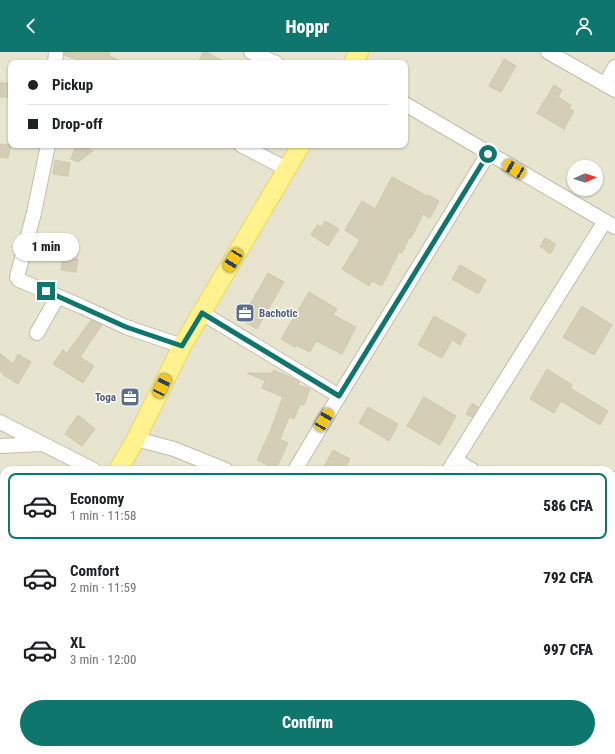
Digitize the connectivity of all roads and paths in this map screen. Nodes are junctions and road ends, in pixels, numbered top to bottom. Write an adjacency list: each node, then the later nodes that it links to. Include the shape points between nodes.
1 (251, 52): 3 (street)
2 (548, 52): 5 (street)
3 (269, 60)
4 (615, 67): 5 (street)
5 (610, 87)
6 (408, 106): 10 (street)
7 (47, 148): 13 (street, via 17,277)
8 (247, 148): 11 (street)
9 (299, 148): 11 (main road)
10 (488, 154): 12 (street); 17 (street)
11 (287, 169): 14 (main road)
12 (610, 224): 22 (street)
13 (58, 296): 15 (street); 16 (street, via 126,327)
14 (202, 313): 16 (main road); 17 (street)
15 (37, 333)
16 (182, 346): 19 (main road)
17 (339, 396): 26 (street)
18 (0, 422): 20 (street)
19 (136, 439): 24 (main road); 25 (street, via 174,449)
20 (42, 444): 21 (street); 23 (street)
21 (0, 446)
22 (452, 465)
23 (86, 466)
24 (120, 466)
25 (216, 466)
26 (297, 466)

